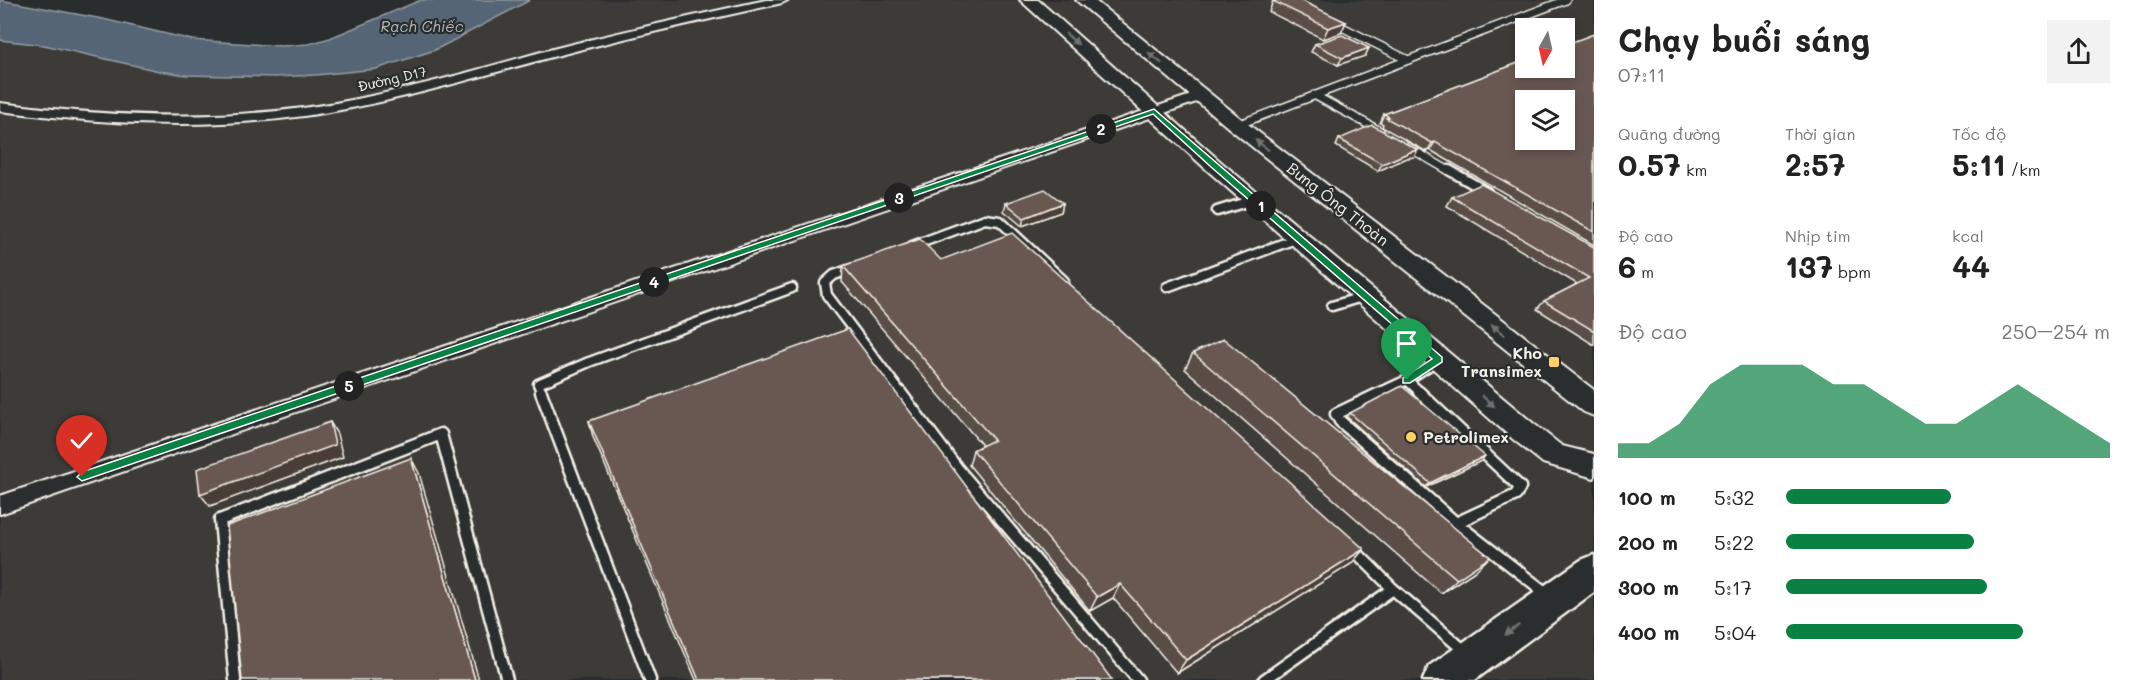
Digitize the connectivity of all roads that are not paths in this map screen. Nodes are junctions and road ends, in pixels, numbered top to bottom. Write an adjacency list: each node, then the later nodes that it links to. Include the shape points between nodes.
1 (782, 0): 9 (street, Đường D17, via 347,105 221,119 152,121 70,117)
2 (1028, 0): 10 (street, one-way to 10)
3 (1084, 0): 8 (street, Bưng Ông Thoàn, one-way to 3)
4 (1566, 0): 6 (lane)
5 (1327, 20): 6 (lane)
6 (1408, 60): 7 (lane)
7 (1314, 95): 11 (lane); 12 (lane)
8 (1200, 96): 10 (street); 11 (street, Bưng Ông Thoàn)
9 (0, 107)
10 (1154, 111): 15 (street); 29 (street)
11 (1237, 125): 27 (street, Bưng Ông Thoàn, one-way to 11)
12 (1385, 134)
13 (1396, 140): 14 (lane)
14 (1500, 199)
15 (1253, 200): 16 (lane); 17 (street)
16 (1217, 211)
17 (1298, 238): 21 (lane); 23 (street)
18 (899, 251): 20 (lane, via 985,219 1000,220)
19 (866, 263): 39 (lane, via 834,275 825,283 827,295 957,468)
20 (1071, 287)
21 (1167, 287)
22 (792, 288): 38 (lane, via 538,384)
23 (1365, 296): 24 (lane); 25 (street)
24 (1332, 306)
25 (1439, 359): 26 (lane); 28 (street, one-way to 28, via 1553,455)
26 (1407, 380): 30 (lane, via 1520,487 1516,495); 30 (lane, via 1336,414)
27 (1594, 405)
28 (1594, 466)
29 (0, 505)
30 (1456, 523): 34 (lane)
31 (1343, 539): 33 (lane)
32 (1594, 571): 34 (main road)
33 (1393, 589): 35 (lane); 40 (lane)
34 (1554, 599): 35 (main road, one-way to 35)
35 (1474, 658): 41 (main road)
36 (235, 680): 37 (lane, via 220,520 441,434)
37 (507, 680)
38 (650, 680)
39 (1138, 680)
40 (1264, 680)
41 (1443, 680)

